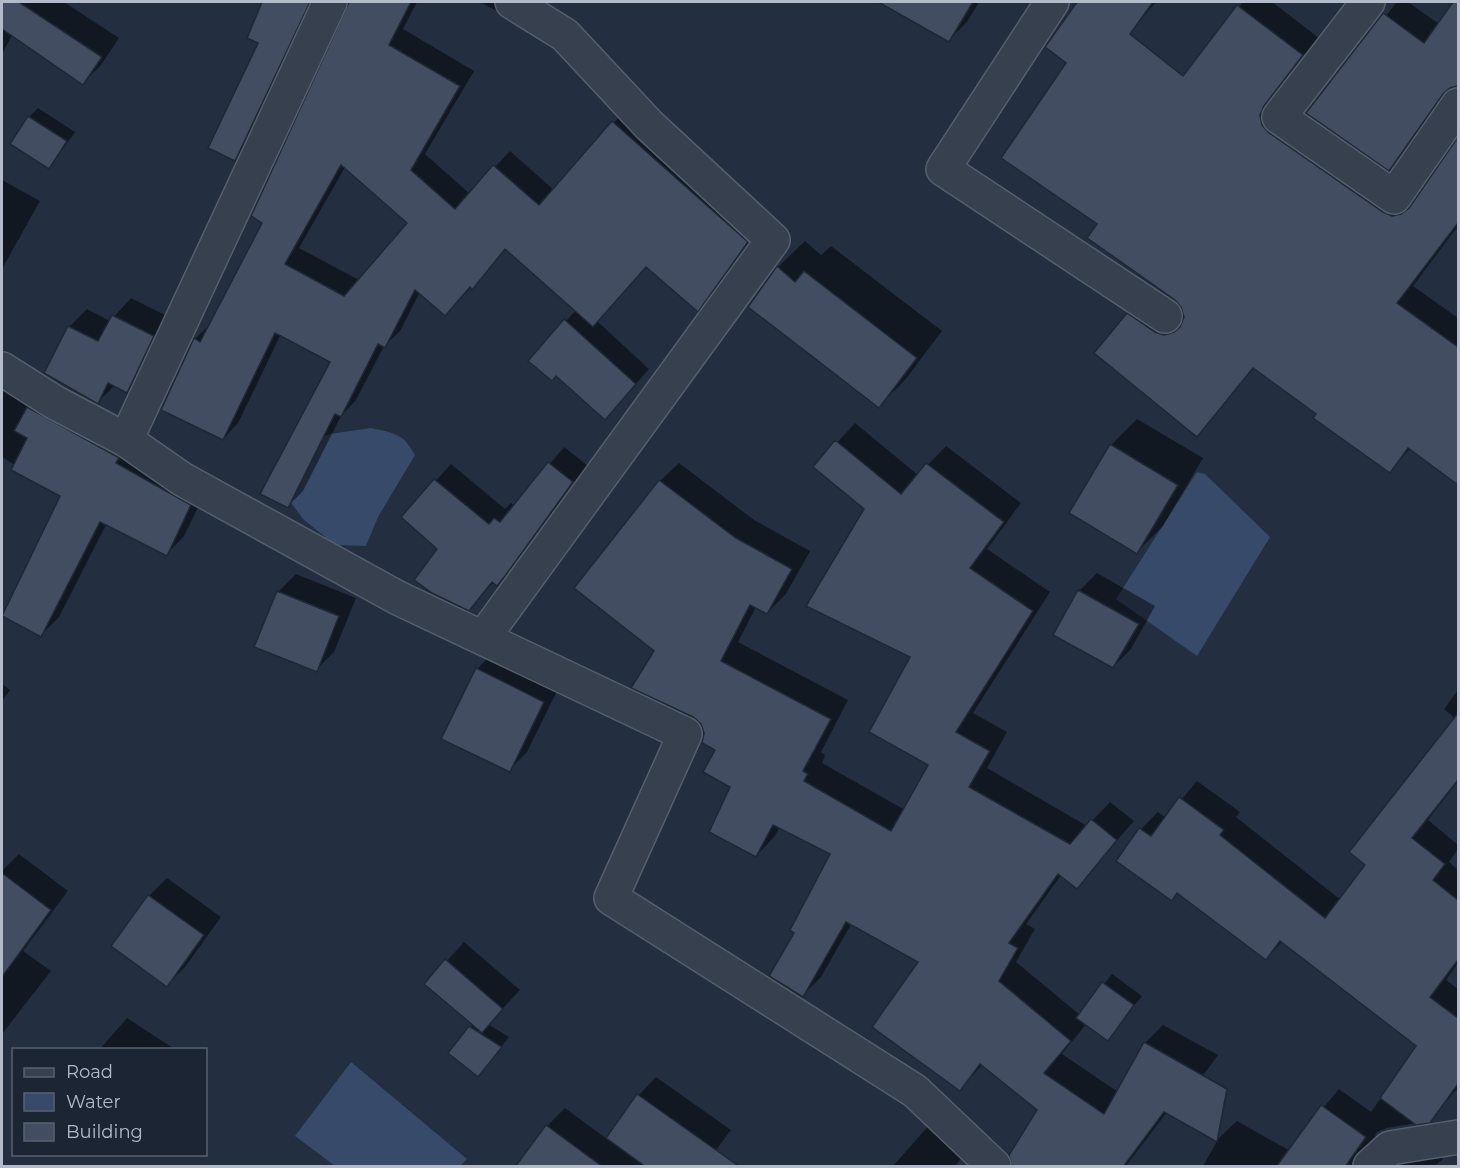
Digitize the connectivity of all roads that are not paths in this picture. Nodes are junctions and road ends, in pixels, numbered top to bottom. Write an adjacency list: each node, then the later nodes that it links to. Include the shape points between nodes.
1 (330, 2): 8 (street)
2 (512, 2): 9 (street, via 565,35 649,125 773,240)
3 (1052, 2): 6 (street, via 943,169)
4 (1368, 2): 5 (street, via 1279,117 1394,197)
5 (1458, 105)
6 (1165, 316)
7 (2, 369): 8 (street)
8 (126, 440): 9 (street, via 192,485 398,598)
9 (483, 638): 11 (street, via 685,734 611,898 915,1091)
10 (1458, 1137): 12 (street, via 1390,1148)
11 (994, 1167)
12 (1370, 1167)

